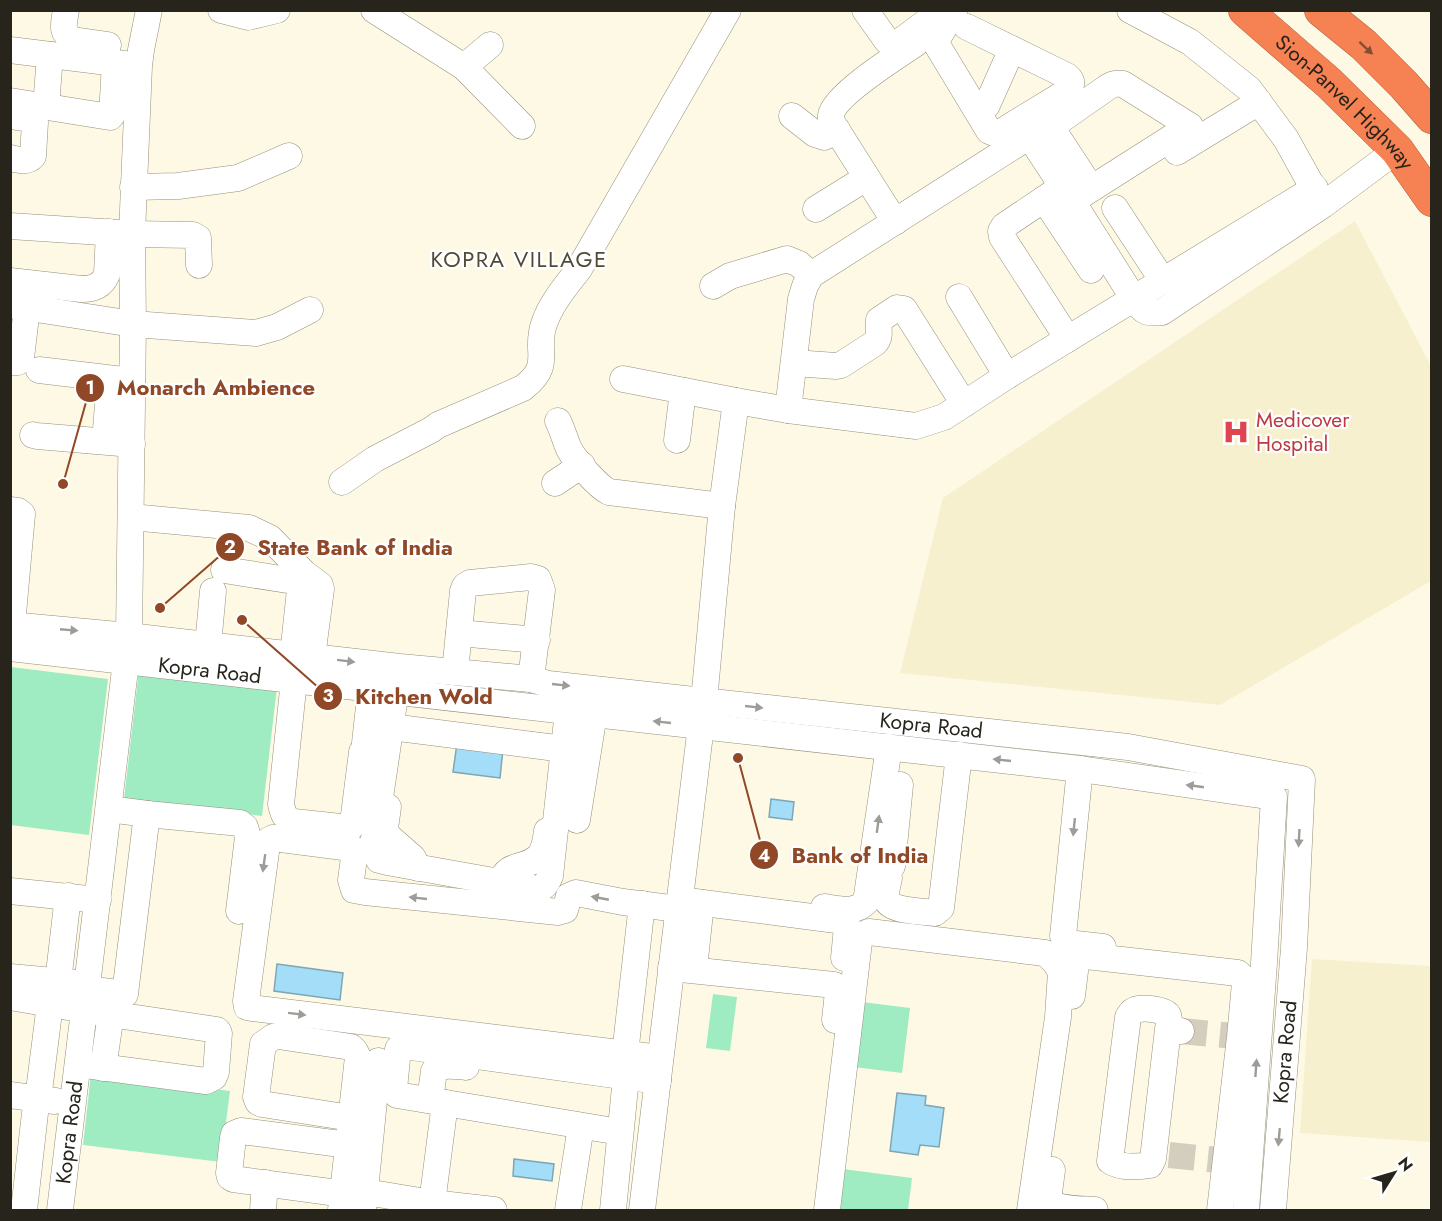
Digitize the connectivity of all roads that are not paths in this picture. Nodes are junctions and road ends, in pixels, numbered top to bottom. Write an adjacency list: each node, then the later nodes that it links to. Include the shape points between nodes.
1 (66, 10): 18 (street, via 65,33 73,40)
2 (132, 10): 18 (street)
3 (149, 10): 18 (street)
4 (221, 10): 5 (street, via 248,18)
5 (277, 10)
6 (374, 10): 19 (street)
7 (728, 10): 72 (street, via 579,269 556,299 540,336 541,363 532,381 438,425)
8 (865, 10): 13 (street, via 890,44)
9 (1130, 10): 20 (street, via 1190,42)
10 (1322, 10): 25 (highway, one-way to 25, via 1364,45)
11 (1245, 12): 30 (highway, Sion-Panvel Highway, via 1329,83)
12 (951, 17): 13 (street, via 929,20); 15 (street); 29 (street, via 936,41 938,50 989,130 994,134)
13 (912, 40): 28 (street, via 836,105 830,118); 33 (street)
14 (490, 45): 19 (street)
15 (1012, 49): 29 (street, via 983,100 994,116); 29 (street, via 1067,76 1072,83)
16 (10, 50): 17 (street)
17 (50, 55): 18 (street); 22 (street)
18 (129, 57): 22 (street, via 110,117); 35 (street)
19 (464, 67): 26 (street)
20 (1254, 95): 27 (street); 36 (street, via 1286,139); 37 (street)
21 (10, 101): 22 (street)
22 (45, 107)
23 (10, 116): 32 (street, via 35,122 33,156 26,161)
24 (792, 116): 28 (street, via 824,137)
25 (1431, 117)
26 (522, 126)
27 (1190, 126): 29 (street, via 1117,83); 37 (street)
28 (837, 130): 34 (street)
29 (1025, 130): 33 (street); 37 (street)
30 (1397, 150): 36 (street); 38 (highway, Sion-Panvel Highway)
31 (289, 156): 35 (street, via 238,178)
32 (10, 158)
33 (989, 161): 40 (street)
34 (866, 178): 39 (street); 40 (street)
35 (133, 187): 42 (street)
36 (1319, 196): 47 (street); 50 (street, via 1162,312 1151,314)
37 (1085, 201): 44 (street); 47 (street); 50 (street); 54 (street, via 1004,226 1001,231)
38 (1431, 201)
39 (816, 209)
40 (895, 222): 45 (street)
41 (10, 226): 42 (street)
42 (120, 233): 43 (street, via 193,234 198,238); 46 (street, via 100,285 81,289); 53 (street)
43 (199, 265)
44 (1091, 270)
45 (811, 275): 48 (street, via 787,260 730,276); 56 (street, via 801,299)
46 (10, 281)
47 (1163, 281): 50 (street)
48 (713, 286)
49 (959, 297): 58 (street)
50 (1134, 299): 54 (street)
51 (19, 306): 53 (street); 55 (street, via 21,357 18,362)
52 (310, 310): 53 (street, via 256,333)
53 (133, 324): 60 (street)
54 (1068, 339): 58 (street)
55 (10, 362)
56 (794, 363): 64 (street, via 841,365 875,343 879,320 900,308); 65 (street)
57 (39, 370): 60 (street)
58 (1007, 376): 64 (street)
59 (624, 379): 61 (street)
60 (132, 381): 70 (street)
61 (683, 391): 63 (street); 68 (street)
62 (110, 393): 69 (street)
63 (735, 400): 65 (street); 74 (street)
64 (964, 404): 65 (street, via 944,417 916,426)
65 (788, 410)
66 (558, 422): 71 (street, via 571,452)
67 (33, 435): 69 (street)
68 (677, 440)
69 (105, 441): 70 (street)
70 (132, 444): 76 (street)
71 (582, 465): 73 (street); 74 (street, via 609,492)
72 (342, 482)
73 (555, 483)
74 (722, 506): 89 (street)
75 (10, 510): 77 (street, via 22,514)
76 (146, 512): 81 (street); 82 (street, via 193,528 249,528 270,538 320,585)
77 (11, 632): 81 (street, Kopra Road)
78 (459, 633): 79 (street); 79 (street, via 465,586 531,577 538,579 542,590); 83 (street)
79 (537, 640): 84 (street)
80 (208, 645): 81 (street, Kopra Road); 82 (street, Kopra Road); 82 (street, via 219,581 294,581 300,590)
81 (128, 648): 85 (street, Kopra Road); 98 (street, Kopra Road)
82 (302, 656): 85 (street); 86 (street, Kopra Road, one-way to 86)
83 (455, 672): 84 (street, Kopra Road); 86 (street, Kopra Road)
84 (531, 679): 89 (street, Kopra Road, one-way to 89)
85 (301, 681): 86 (street, Kopra Road); 86 (street, via 282,811 294,822 350,828 364,748)
86 (389, 682): 87 (street, Kopra Road); 90 (street)
87 (568, 711): 88 (street, Kopra Road); 92 (street)
88 (594, 714): 89 (street, Kopra Road, one-way to 88); 100 (street)
89 (702, 714): 91 (street, Kopra Road); 95 (street, Kopra Road, one-way to 95, via 1128,747); 106 (street)
90 (391, 727): 92 (street); 101 (street, via 373,845 379,860)
91 (897, 748): 93 (street, Kopra Road); 93 (street, via 886,897 898,909 934,913 941,908); 106 (street, one-way to 91, via 852,910 862,906 867,898)
92 (564, 749): 102 (street, via 548,883 538,889)
93 (959, 755): 94 (street, Kopra Road, one-way to 93)
94 (1080, 769): 95 (street, Kopra Road, one-way to 94); 110 (street, one-way to 110, via 1063,931 1067,944)
95 (1240, 780): 110 (street, Kopra Road, via 1274,797); 148 (street, Kopra Road, one-way to 148, via 1302,779 1294,948)
96 (390, 782): 101 (street, via 385,828)
97 (550, 807): 102 (street, via 545,845 540,854 531,863 510,868)
98 (109, 809): 99 (street); 105 (street, Kopra Road)
99 (147, 814): 108 (street, via 240,823 245,827 248,837); 115 (street)
100 (577, 820)
101 (418, 868): 102 (street)
102 (501, 882)
103 (10, 891): 104 (street)
104 (68, 896): 105 (street); 112 (street)
105 (98, 900): 113 (street, Kopra Road)
106 (685, 900): 107 (street); 109 (street); 109 (street, via 844,921 847,927 842,974 835,977)
107 (642, 904): 121 (street); 121 (street, one-way to 121, via 576,893 569,896 565,910 558,912 365,892 354,890 351,880 355,853 351,848 273,838 267,844 246,1001 252,1008)
108 (239, 911)
109 (680, 961): 122 (street); 142 (street, via 837,988)
110 (1264, 963): 116 (street, Kopra Road)
111 (10, 977): 112 (street)
112 (54, 993): 113 (street); 114 (street); 125 (street)
113 (86, 994): 115 (street); 118 (street, Kopra Road)
114 (10, 997)
115 (122, 1001): 119 (street); 119 (street, via 217,1030 220,1036 216,1072 206,1082)
116 (1244, 1037): 130 (street, Kopra Road); 145 (street, via 1245,983 1238,973 1079,958 1048,1200 1061,1207)
117 (378, 1061): 132 (street)
118 (78, 1064): 119 (street); 126 (street, Kopra Road)
119 (103, 1068)
120 (466, 1068): 124 (street, via 446,1065 434,1071)
121 (621, 1068): 122 (street); 124 (street, via 400,1046 394,1083 397,1095); 140 (street)
122 (659, 1070): 141 (street)
123 (10, 1095): 125 (street)
124 (437, 1102): 127 (street); 134 (street)
125 (28, 1107): 126 (street); 135 (street)
126 (72, 1110): 136 (street, Kopra Road)
127 (580, 1126): 128 (street); 139 (street)
128 (608, 1130)
129 (1161, 1154): 129 (street, via 1175,1030 1163,1011 1137,1009 1128,1017 1110,1161 1115,1165 1150,1165)
130 (1231, 1161): 146 (street); 147 (street, Kopra Road)
131 (266, 1184): 133 (street); 133 (street, via 230,1177 233,1138 237,1133 346,1136); 137 (street)
132 (370, 1202): 134 (street)
133 (333, 1204)
134 (419, 1204): 138 (street)
135 (24, 1210)
136 (60, 1210)
137 (263, 1210)
138 (494, 1210)
139 (568, 1210)
140 (613, 1210)
141 (642, 1210)
142 (810, 1210)
143 (827, 1210): 144 (street, via 859,942 869,932 1045,953 1061,972)
144 (1030, 1210)
145 (1095, 1210)
146 (1220, 1210)
147 (1246, 1210)
148 (1273, 1210)

